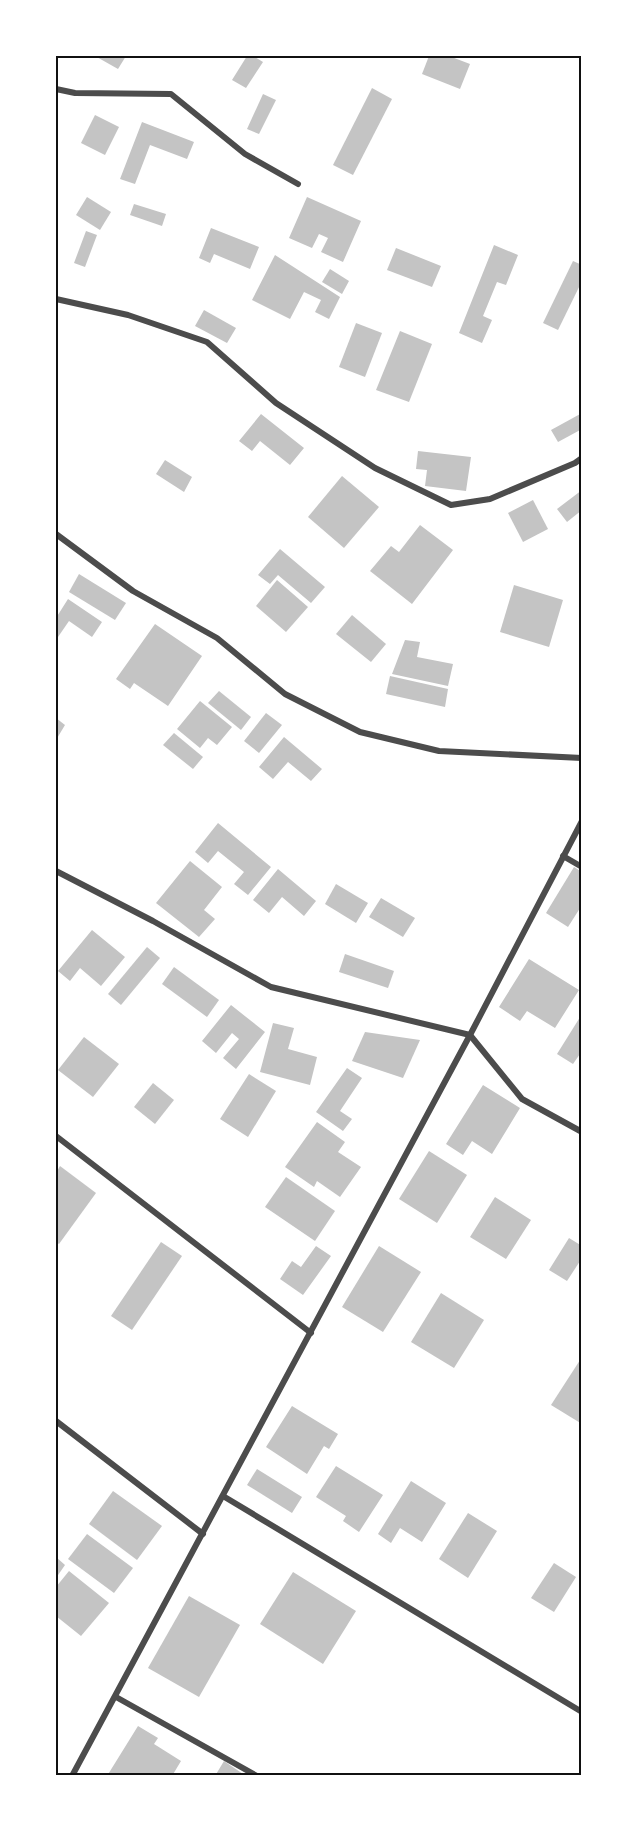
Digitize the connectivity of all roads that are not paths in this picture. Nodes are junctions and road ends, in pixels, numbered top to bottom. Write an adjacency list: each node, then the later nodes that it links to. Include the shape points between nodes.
1 (56, 89): 2 (street, via 75,93 171,94 245,154)
2 (298, 184)
3 (56, 299): 4 (street, via 128,315 207,342 276,403 375,468 451,505 490,499)
4 (582, 458)
5 (56, 534): 6 (street, via 133,591 217,638 285,694 360,732 439,752)
6 (582, 758)
7 (582, 821): 8 (street)
8 (563, 856): 9 (street); 11 (street)
9 (582, 867)
10 (56, 871): 11 (street, via 271,987)
11 (470, 1035): 12 (street, via 522,1099); 14 (street)
12 (582, 1131)
13 (56, 1136): 14 (street)
14 (311, 1333): 16 (street)
15 (56, 1421): 17 (street)
16 (224, 1496): 17 (street); 19 (street)
17 (203, 1534): 18 (street)
18 (116, 1697): 20 (street); 21 (street)
19 (582, 1712)
20 (72, 1776)
21 (257, 1776)

